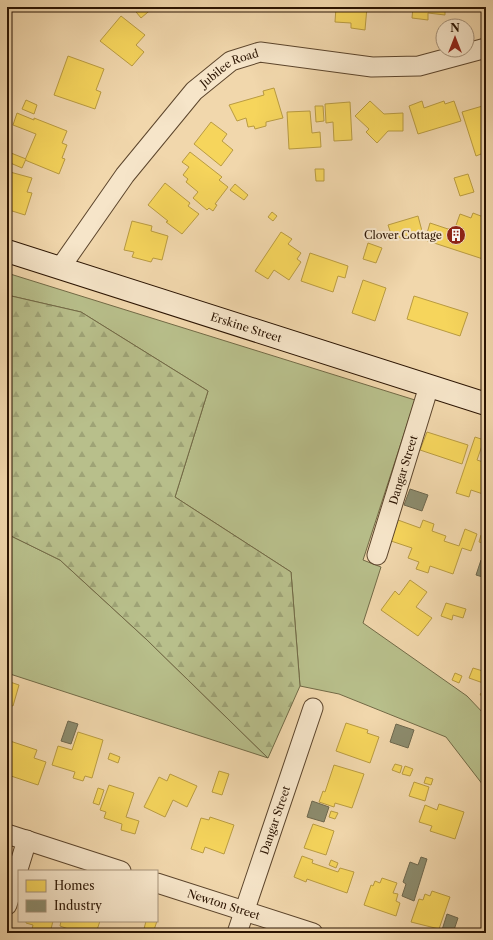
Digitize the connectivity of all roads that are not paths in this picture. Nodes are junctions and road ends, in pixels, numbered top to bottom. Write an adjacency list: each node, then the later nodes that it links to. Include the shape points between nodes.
1 (486, 48): 3 (street, Jubilee Road, via 420,66 372,67 260,52 231,61 194,91 125,175)
2 (7, 252): 3 (street, Erskine Street)
3 (60, 268): 4 (street, Erskine Street)
4 (429, 386): 5 (street, Erskine Street); 6 (street, Dangar Street)
5 (486, 404)
6 (377, 555)
7 (313, 708): 15 (street, Dangar Street)
8 (7, 834): 9 (street)
9 (28, 840): 10 (street); 11 (street)
10 (18, 870)
11 (118, 870)
12 (18, 871): 14 (street)
13 (158, 883): 15 (street, Newton Street)
14 (7, 905)
15 (244, 911): 16 (street, Dangar Street); 17 (street, Newton Street)
16 (237, 933)
17 (313, 933)

